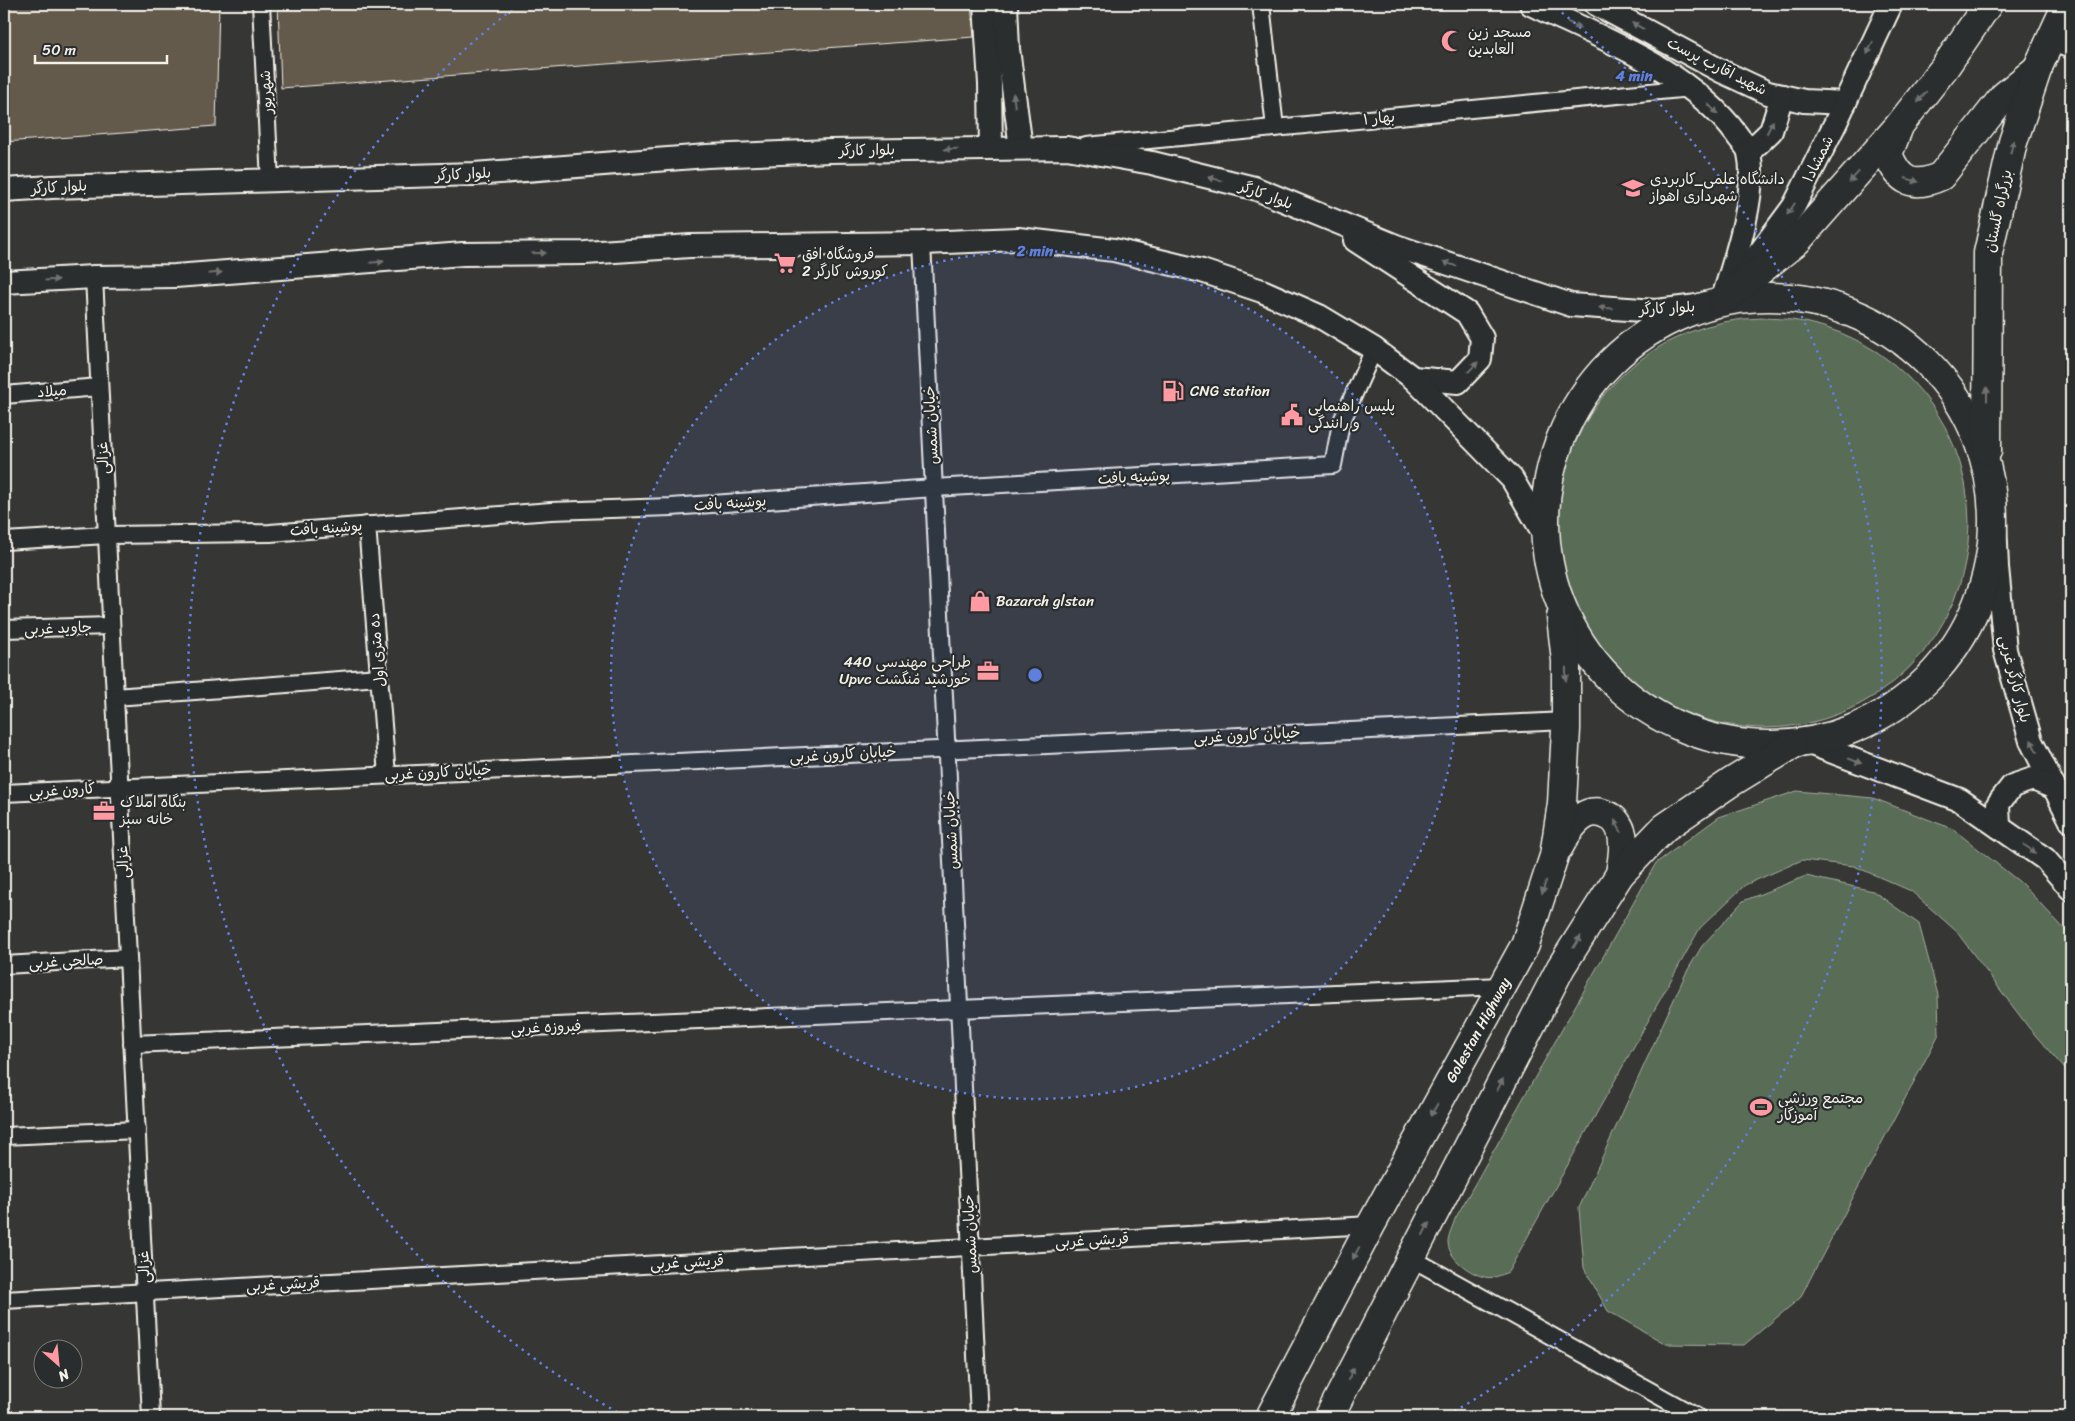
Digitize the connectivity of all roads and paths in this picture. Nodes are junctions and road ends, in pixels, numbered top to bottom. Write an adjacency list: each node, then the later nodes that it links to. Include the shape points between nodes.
1 (261, 4): 23 (street, شهریور)
2 (985, 4): 19 (main road)
3 (1006, 4): 20 (main road, one-way to 3, via 1008,49)
4 (1261, 4): 18 (street)
5 (1531, 4): 14 (main road, شهید اقارب پرست, one-way to 14, via 1640,58)
6 (1596, 4): 15 (main road, شهید اقارب پرست, one-way to 6, via 1768,93 1721,71)
7 (1891, 4): 16 (main road, شمشاد۱, one-way to 16)
8 (1976, 4): 12 (main road)
9 (1988, 4): 12 (highway)
10 (2068, 10): 11 (highway, بزرگراه گلستان)
11 (2061, 43): 13 (highway, بزرگراه گلستان)
12 (1945, 67): 17 (highway, one-way to 17)
13 (2038, 67): 17 (highway, one-way to 13, via 1888,154 1894,169 1916,183 1928,182 1942,176 2004,96); 34 (highway, بزرگراه گلستان, one-way to 13, via 1988,253 2013,142)
14 (1691, 88): 18 (street, بهار ۱); 22 (main road, شهید اقارب پرست, one-way to 22, via 1729,124)
15 (1782, 96): 16 (main road, شهید اقارب پرست, via 1804,101); 22 (main road, one-way to 15, via 1771,131)
16 (1845, 103): 29 (main road, شمشاد۱, one-way to 29, via 1794,206)
17 (1898, 127): 29 (highway, one-way to 29, via 1797,241)
18 (1275, 128): 21 (street, بهار ۱)
19 (991, 148): 20 (main road, بلوار کارگر); 23 (main road, بلوار کارگر, one-way to 23, via 716,156 474,174)
20 (1021, 148): 21 (main road, بلوار کارگر)
21 (1067, 148): 25 (main road, بلوار کارگر, one-way to 21, via 1254,188)
22 (1749, 152): 29 (main road, via 1751,186 1737,254)
23 (270, 181): 24 (main road, بلوار کارگر)
24 (4, 190)
25 (1315, 214): 29 (main road, بلوار کارگر, one-way to 25, via 1656,312 1571,305 1396,246); 31 (main road, one-way to 25, via 1458,382 1480,359 1482,338 1467,313)
26 (922, 243): 27 (main road, one-way to 26, via 176,276 463,254 690,246); 30 (main road, via 1018,239 1114,250 1262,291 1319,316); 35 (street, خیابان شمس)
27 (94, 277): 28 (main road, one-way to 27); 32 (street, غزالی)
28 (4, 282)
29 (1714, 303): 34 (highway, via 1790,297 1856,313 1914,348 1959,398); 38 (highway, via 1651,330 1604,368 1570,417 1549,474)
30 (1374, 349): 31 (main road); 35 (street, پوشینه بافت, via 1341,423 1333,465)
31 (1413, 378): 38 (main road, via 1512,479)
32 (100, 387): 33 (street, میلاد); 39 (street, غزالی)
33 (4, 395)
34 (1987, 460): 36 (highway)
35 (934, 488): 37 (street, پوشینه بافت); 48 (street, خیابان شمس)
36 (1994, 497): 47 (highway, via 1991,564 1968,628 1928,681 1873,721); 51 (main road, بلوار کارگر غربی, one-way to 36, via 2031,741 2005,650)
37 (367, 525): 39 (street, پوشینه بافت, via 270,533); 44 (street, ده متری اول)
38 (1544, 534): 41 (highway)
39 (107, 535): 40 (street, پوشینه بافت); 42 (street, غزالی)
40 (4, 541)
41 (1560, 608): 46 (highway, Golestan Highway, one-way to 46, via 1566,661); 47 (highway, via 1598,669 1653,715 1720,742)
42 (112, 626): 43 (street, جاوید غربی); 45 (street, غزالی)
43 (4, 630)
44 (379, 677): 45 (street); 49 (street, ده متری اول)
45 (115, 698): 50 (street, غزالی)
46 (1566, 721): 48 (street, خیابان کارون غربی); 55 (highway, Golestan Highway, via 1562,803)
47 (1801, 744): 54 (main road, one-way to 54, via 1960,800); 56 (highway, via 1730,783 1664,828)
48 (947, 749): 49 (street, خیابان کارون غربی); 61 (street, خیابان شمس)
49 (387, 775): 50 (street, خیابان کارون غربی)
50 (120, 787): 52 (street, کارون غربی); 58 (street, غزالی)
51 (2054, 788): 53 (main road, بلوار کارگر غربی); 54 (main road, via 2033,779 2012,786 1998,804)
52 (4, 793)
53 (2071, 821)
54 (1999, 827): 57 (main road, one-way to 57, via 2045,859)
55 (1554, 856): 56 (highway, one-way to 55, via 1622,834 1615,819 1603,813 1590,813 1578,819); 60 (highway, Golestan Highway, one-way to 60, via 1525,945)
56 (1620, 874): 67 (highway, one-way to 56, via 1561,967)
57 (2071, 888)
58 (128, 958): 59 (street, صالحی غربی); 62 (street, غزالی)
59 (4, 964)
60 (1502, 986): 61 (street, فیروزه غربی); 65 (highway, Golestan Highway, one-way to 65)
61 (959, 1009): 62 (street, فیروزه غربی); 66 (street, خیابان شمس)
62 (132, 1044): 63 (street, غزالی)
63 (137, 1130): 64 (street); 68 (street, غزالی)
64 (4, 1136)
65 (1371, 1225): 66 (street, قریشی غربی); 72 (highway, Golestan Highway, one-way to 72)
66 (970, 1247): 68 (street, قریشی غربی); 71 (street, خیابان شمس)
67 (1411, 1258): 73 (highway, one-way to 67); 74 (street)
68 (145, 1292): 69 (street, قریشی غربی); 70 (street, غزالی)
69 (4, 1300)
70 (151, 1417)
71 (979, 1417)
72 (1270, 1417)
73 (1329, 1417)
74 (1697, 1417)

